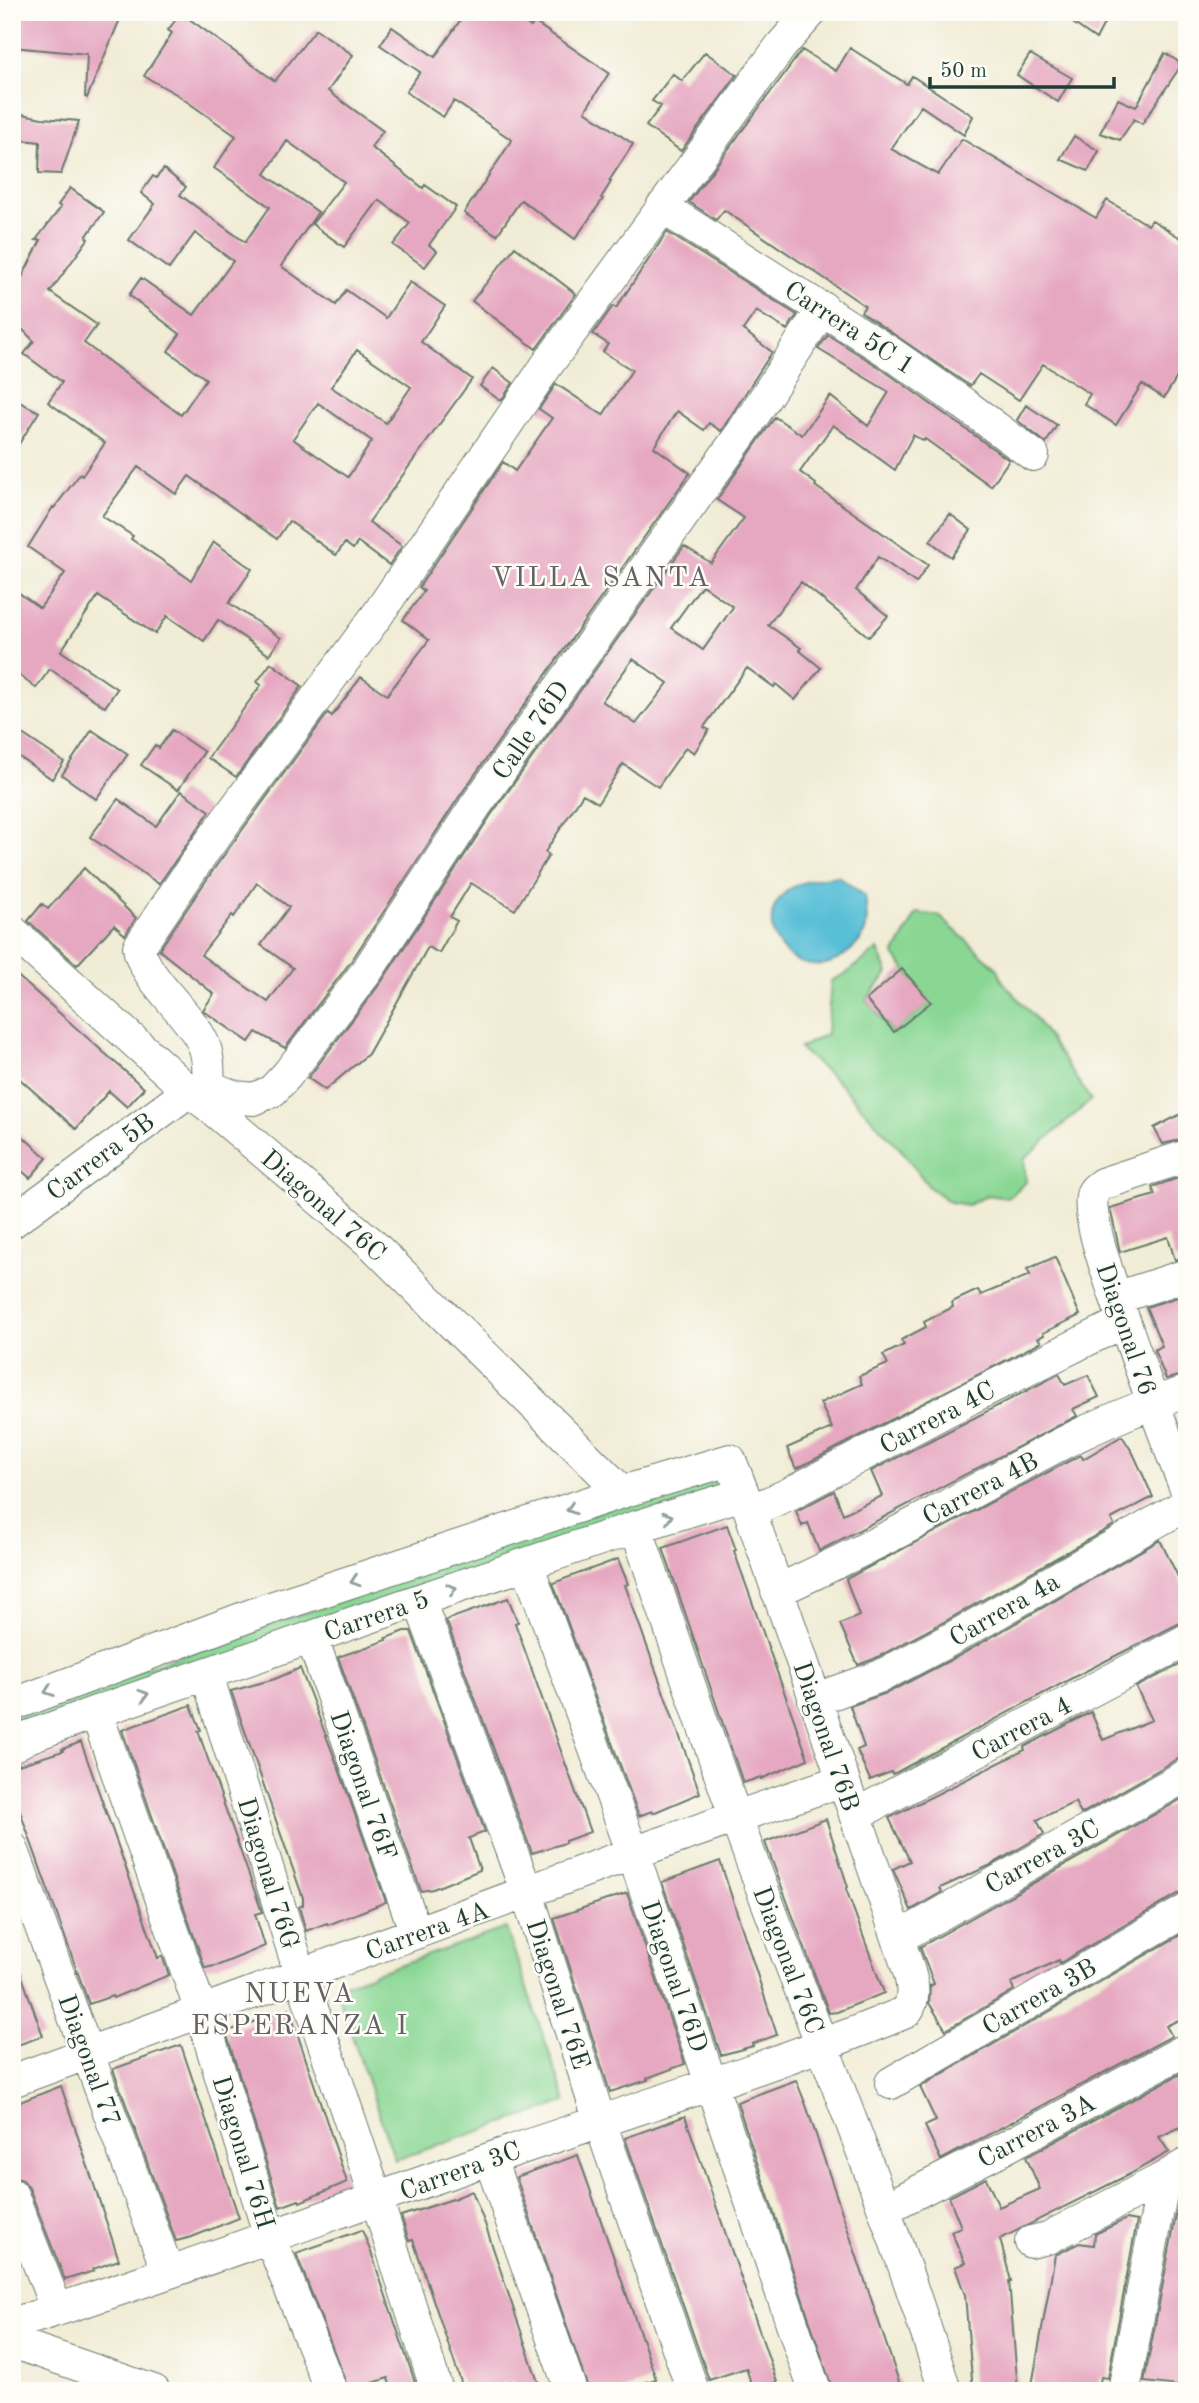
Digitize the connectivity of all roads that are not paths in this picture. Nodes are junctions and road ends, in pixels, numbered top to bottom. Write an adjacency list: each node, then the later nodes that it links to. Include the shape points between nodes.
1 (811, 12): 2 (street, via 780,46)
2 (662, 207): 3 (street, Carrera 5C 1); 6 (street, via 139,947 146,968 202,1040 208,1059)
3 (823, 308): 4 (street, Carrera 5C 1); 6 (street, Calle 76D, via 744,430 476,805 367,971 287,1075 254,1100)
4 (1033, 455)
5 (12, 931): 6 (street, Diagonal 76C)
6 (201, 1094): 8 (street, Carrera 5B); 15 (street, Diagonal 76C, via 372,1244)
7 (1187, 1156): 10 (street, Diagonal 76, via 1102,1185 1092,1194 1101,1256)
8 (12, 1222)
9 (1187, 1275): 10 (street, Carrera 4C)
10 (1120, 1310): 12 (street, Diagonal 76); 16 (street, Carrera 4C, via 971,1398 789,1494)
11 (1187, 1392): 12 (street, Carrera 4B)
12 (1151, 1402): 14 (street, Diagonal 76); 20 (street, Carrera 4B)
13 (730, 1460): 15 (street, Carrera 5); 16 (street, Diagonal 76B)
14 (1187, 1491)
15 (622, 1492): 26 (street, Carrera 5, one-way to 26, via 268,1609)
16 (747, 1503): 18 (street, Carrera 5, one-way to 16); 20 (street, Diagonal 76B)
17 (1187, 1504): 25 (street, Carrera 4a, via 881,1676)
18 (636, 1527): 19 (street, Carrera 5); 32 (street, Diagonal 76C)
19 (527, 1564): 21 (street, Carrera 5, one-way to 19); 34 (street, Diagonal 76D)
20 (777, 1591): 25 (street, Diagonal 76B)
21 (419, 1600): 22 (street, Carrera 5); 35 (street, Diagonal 76E)
22 (312, 1638): 24 (street, Carrera 5); 37 (street, Diagonal 76F)
23 (1187, 1640): 31 (street, Carrera 4)
24 (207, 1675): 27 (street, Carrera 5, one-way to 24); 39 (street, Diagonal 76G)
25 (814, 1700): 30 (street, Diagonal 76B)
26 (12, 1705)
27 (96, 1712): 28 (street, Carrera 5); 40 (street, Diagonal 76H)
28 (12, 1746)
29 (1187, 1775): 38 (street, Carrera 3C)
30 (843, 1780): 31 (street, Diagonal 76B); 32 (street, Carrera 4A)
31 (855, 1815): 38 (street, Diagonal 76B)
32 (735, 1817): 34 (street, Carrera 4A); 42 (street, Diagonal 76C)
33 (12, 1848): 44 (street, Diagonal 77)
34 (633, 1853): 35 (street, Carrera 4A); 46 (street, Diagonal 76D)
35 (527, 1893): 37 (street, Carrera 4A); 48 (street, Diagonal 76E)
36 (1187, 1910): 47 (street, Carrera 3B)
37 (416, 1933): 39 (street, Carrera 4A)
38 (898, 1938): 41 (street, Diagonal 76B, via 913,1988 912,2005)
39 (301, 1976): 40 (street, Carrera 4A); 52 (street, Diagonal 76G)
40 (201, 2011): 44 (street, Carrera 4A); 54 (street, Diagonal 76H)
41 (906, 2012): 42 (street, Carrera 3C)
42 (822, 2047): 46 (street, Carrera 3C); 53 (street, Diagonal 76C)
43 (1187, 2049): 53 (street, Carrera 3A)
44 (88, 2052): 45 (street, Carrera 4A); 56 (street, Diagonal 77)
45 (12, 2081)
46 (710, 2083): 48 (street, Carrera 3C); 65 (street, Diagonal 76D)
47 (891, 2083)
48 (600, 2122): 49 (street, Carrera 3C); 64 (street, Diagonal 76E)
49 (490, 2159): 52 (street, Carrera 3C); 63 (street)
50 (1175, 2171): 55 (street, via 1048,2238); 67 (street)
51 (12, 2195): 57 (street)
52 (377, 2200): 54 (street, Carrera 3C); 62 (street, Diagonal 76G)
53 (884, 2209): 66 (street, Diagonal 76C)
54 (270, 2237): 56 (street, Carrera 3C); 61 (street, Diagonal 76H)
55 (1031, 2242)
56 (168, 2272): 57 (street, Carrera 3C)
57 (57, 2310): 58 (street, Carrera 3C)
58 (12, 2324)
59 (12, 2342): 60 (street)
60 (154, 2391)
61 (331, 2391)
62 (437, 2391)
63 (571, 2391)
64 (693, 2391)
65 (815, 2391)
66 (945, 2391)
67 (1124, 2391)

